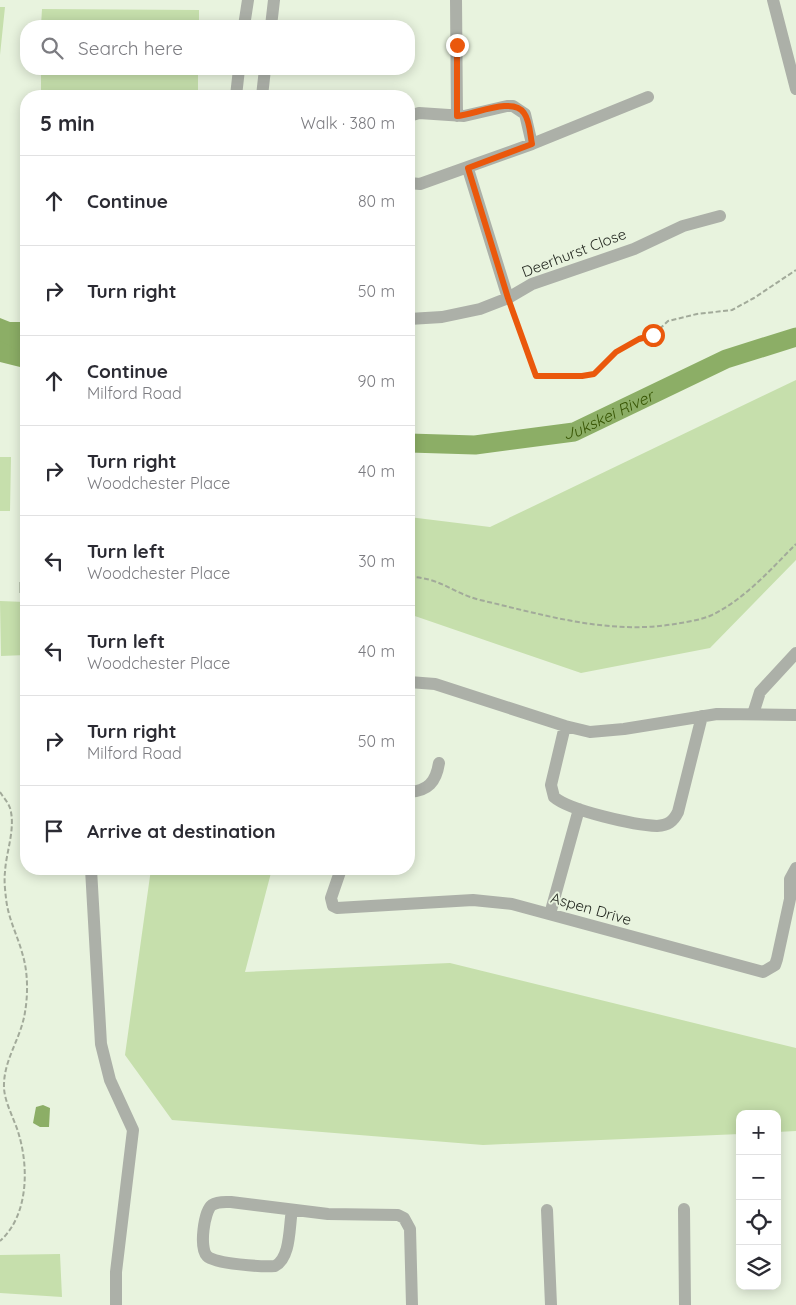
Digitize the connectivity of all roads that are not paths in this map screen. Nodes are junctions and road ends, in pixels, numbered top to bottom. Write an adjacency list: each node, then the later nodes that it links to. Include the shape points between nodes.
1 (248, 0): 5 (street)
2 (274, 0): 6 (street)
3 (456, 0): 14 (street)
4 (773, 0): 9 (street)
5 (245, 20)
6 (272, 20)
7 (238, 75): 10 (street)
8 (265, 75): 11 (street)
9 (796, 89)
10 (237, 90)
11 (263, 90)
12 (648, 97): 15 (street)
13 (415, 114): 14 (street)
14 (457, 116): 15 (street, via 513,106 525,114)
15 (532, 144): 16 (street)
16 (468, 168): 17 (street); 19 (street)
17 (415, 184)
18 (720, 216): 19 (street, Deerhurst Close, via 683,226 634,249 532,284)
19 (508, 298): 20 (street, Deerhurst Close, via 470,312)
20 (415, 319)
21 (796, 653): 23 (street, via 760,692)
22 (415, 682): 26 (street, via 435,684)
23 (753, 714): 24 (street); 25 (street)
24 (796, 715)
25 (702, 716): 26 (street, via 601,732); 29 (street, via 674,820 667,825 649,825)
26 (565, 726): 29 (street, via 551,792 559,802)
27 (439, 763): 28 (street, via 434,781)
28 (415, 791)
29 (579, 809): 33 (street)
30 (796, 868): 33 (street, Aspen Drive, via 790,879 790,899 775,965 763,972)
31 (91, 875): 37 (street, via 101,1044 110,1080 133,1130 116,1272)
32 (339, 875): 33 (street, Aspen Drive, via 331,898 337,908 473,900 512,904)
33 (550, 914)
34 (684, 1209): 40 (street)
35 (292, 1210): 35 (street, via 286,1253 281,1263 275,1266 221,1262 204,1252 208,1209 217,1202); 38 (street, via 348,1215 391,1214 404,1218 412,1240)
36 (547, 1210): 39 (street)
37 (116, 1305)
38 (412, 1305)
39 (551, 1305)
40 (684, 1305)

